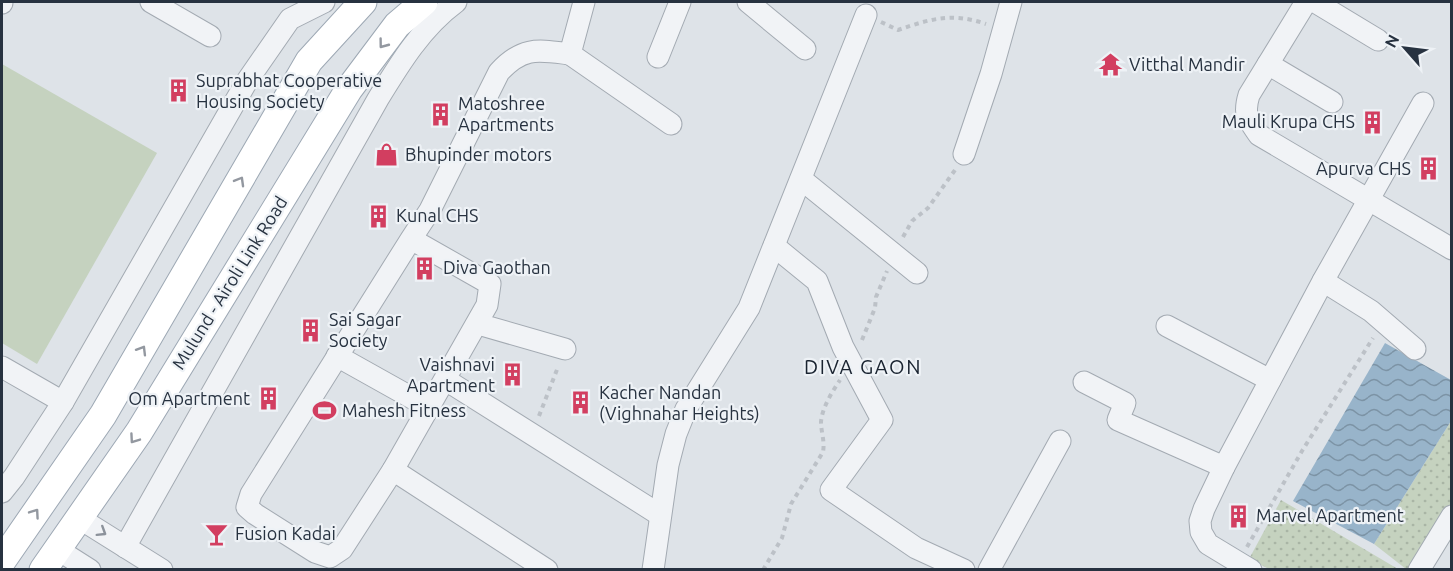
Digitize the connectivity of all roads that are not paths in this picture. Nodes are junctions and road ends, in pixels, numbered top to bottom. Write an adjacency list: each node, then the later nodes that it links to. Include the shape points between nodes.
1 (151, 2): 13 (street)
2 (324, 2): 39 (street, via 290,19 247,81)
3 (363, 2): 50 (main road, one-way to 3, via 103,415 309,61)
4 (424, 2): 47 (main road, Mulund - Airoli Link Road, one-way to 47, via 397,25 350,89 139,432)
5 (456, 2): 48 (street, via 439,14 406,54 378,99)
6 (584, 2): 16 (street)
7 (680, 2): 17 (street)
8 (748, 2): 15 (street)
9 (1011, 2): 22 (street)
10 (1306, 2): 18 (street)
11 (1315, 2): 14 (street)
12 (866, 15): 23 (street)
13 (210, 36)
14 (1378, 40)
15 (805, 49)
16 (570, 54): 21 (street); 25 (street, via 536,50 511,59 499,72 430,210)
17 (658, 57)
18 (1268, 64): 19 (street); 24 (street, via 1245,109 1259,135)
19 (1332, 102)
20 (1423, 103): 24 (street)
21 (671, 124)
22 (964, 154)
23 (801, 178): 26 (street); 28 (street)
24 (1370, 200): 27 (street); 29 (street)
25 (411, 238): 30 (street, via 490,284 487,305); 34 (street)
26 (774, 246): 45 (street, via 749,308 686,409 668,465); 56 (street, via 817,282 843,347 882,420 831,490 916,548)
27 (1452, 249)
28 (917, 273)
29 (1323, 281): 33 (street, via 1371,311); 37 (street)
30 (478, 324): 32 (street); 36 (street)
31 (1167, 326): 37 (street)
32 (565, 349)
33 (1415, 349)
34 (338, 357): 40 (street); 43 (street, via 251,494 247,507 315,552 330,557 342,549)
35 (2, 367): 39 (street)
36 (446, 380): 40 (street); 45 (street)
37 (1270, 380): 42 (street)
38 (1084, 382): 42 (street, via 1125,403 1118,420)
39 (63, 402): 44 (street)
40 (430, 408): 43 (street)
41 (1060, 441): 57 (street)
42 (1224, 467): 51 (street, via 1200,520 1201,532 1208,544)
43 (393, 470): 54 (street)
44 (2, 492)
45 (660, 515): 55 (street)
46 (1452, 516): 58 (street)
47 (79, 518): 48 (street, one-way to 48); 49 (main road, Mulund - Airoli Link Road)
48 (125, 547): 53 (street)
49 (50, 559): 52 (street)
50 (2, 561)
51 (1245, 566)
52 (90, 570)
53 (162, 570)
54 (547, 570)
55 (653, 570)
56 (964, 570)
57 (989, 570)
58 (1419, 570)

